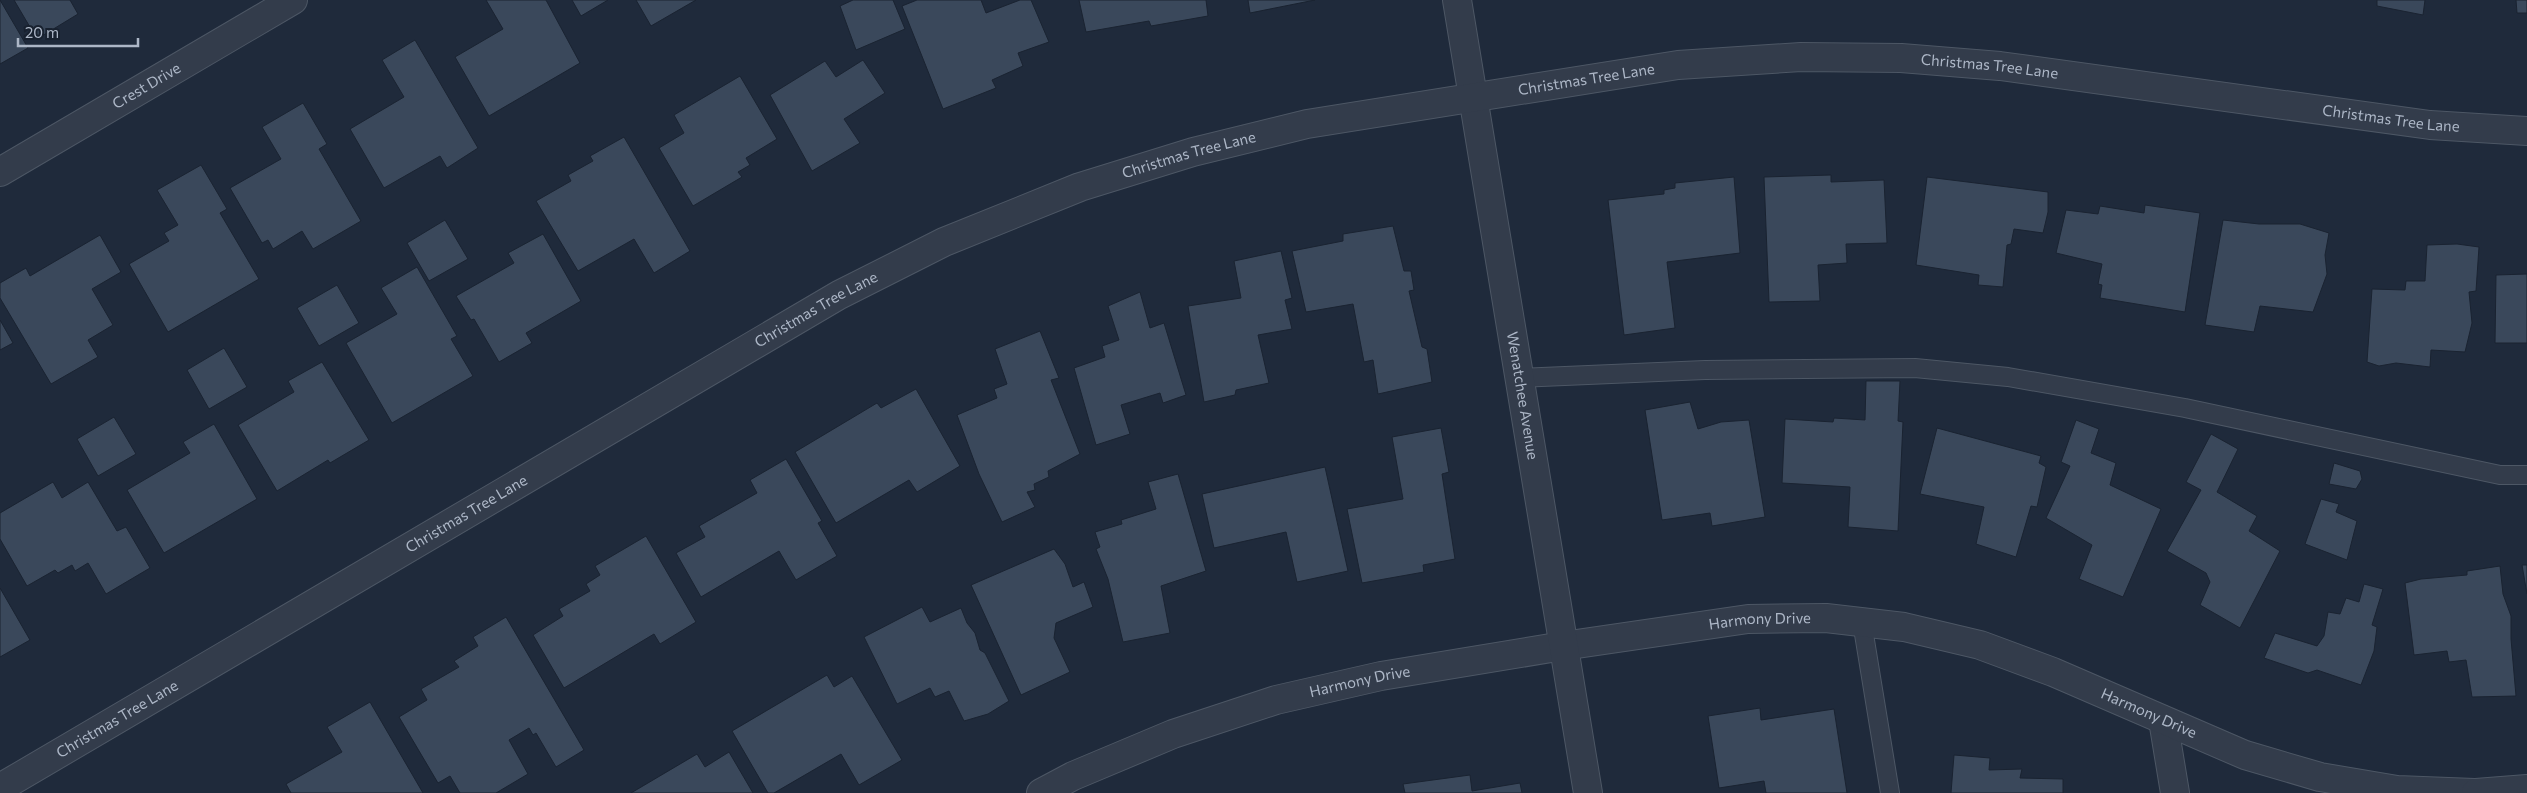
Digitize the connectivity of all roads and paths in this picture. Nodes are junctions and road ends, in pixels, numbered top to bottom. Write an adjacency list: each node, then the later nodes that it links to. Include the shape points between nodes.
1 (293, 0): 5 (street, Crest Drive)
2 (1457, 0): 3 (street, Wenatchee Avenue)
3 (1473, 96): 4 (street, Christmas Tree Lane, via 1678,65 1801,57 1901,58 2000,66 2430,125); 6 (street, Wenatchee Avenue); 11 (street, Christmas Tree Lane, via 1307,124 1193,152 1080,187 944,242 839,295)
4 (2527, 131)
5 (0, 172)
6 (1519, 378): 7 (lane, via 1705,370 1915,368 2008,378 2185,408 2500,475); 9 (street, Wenatchee Avenue)
7 (2527, 475)
8 (1862, 622): 9 (street, Harmony Drive, via 1826,618 1748,619); 10 (street, Harmony Drive, via 1904,627 1980,645 2053,672); 15 (lane)
9 (1563, 646): 13 (street, Harmony Drive, via 1381,676 1276,700 1173,734); 14 (street, Wenatchee Avenue)
10 (2163, 720): 16 (street); 17 (street, Harmony Drive, via 2245,756 2320,777 2397,790)
11 (0, 788)
12 (2527, 789): 17 (street, Harmony Drive)
13 (1041, 793)
14 (1588, 793)
15 (1890, 793)
16 (2175, 793)
17 (2475, 793)

